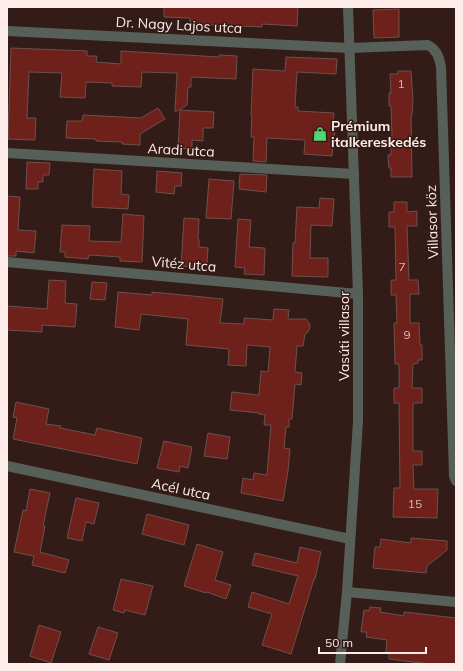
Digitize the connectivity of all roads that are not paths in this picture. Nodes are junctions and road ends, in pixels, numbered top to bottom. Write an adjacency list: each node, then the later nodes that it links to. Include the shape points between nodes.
1 (348, 7): 3 (street, Vasúti villasor)
2 (7, 31): 3 (street, Dr. Nagy Lajos utca)
3 (349, 48): 5 (street, Vasúti villasor); 9 (street, Villasor köz, via 428,45 437,53 441,67)
4 (7, 154): 5 (street, Aradi utca)
5 (354, 174): 7 (street, Vasúti villasor)
6 (7, 262): 7 (street, Vitéz utca)
7 (358, 294): 10 (street, Vasúti villasor, via 358,421)
8 (7, 466): 10 (street, Acél utca)
9 (456, 481)
10 (350, 539): 11 (street, Vasúti villasor)
11 (347, 592): 12 (street); 13 (street, Vasúti villasor)
12 (456, 602)
13 (340, 664)

